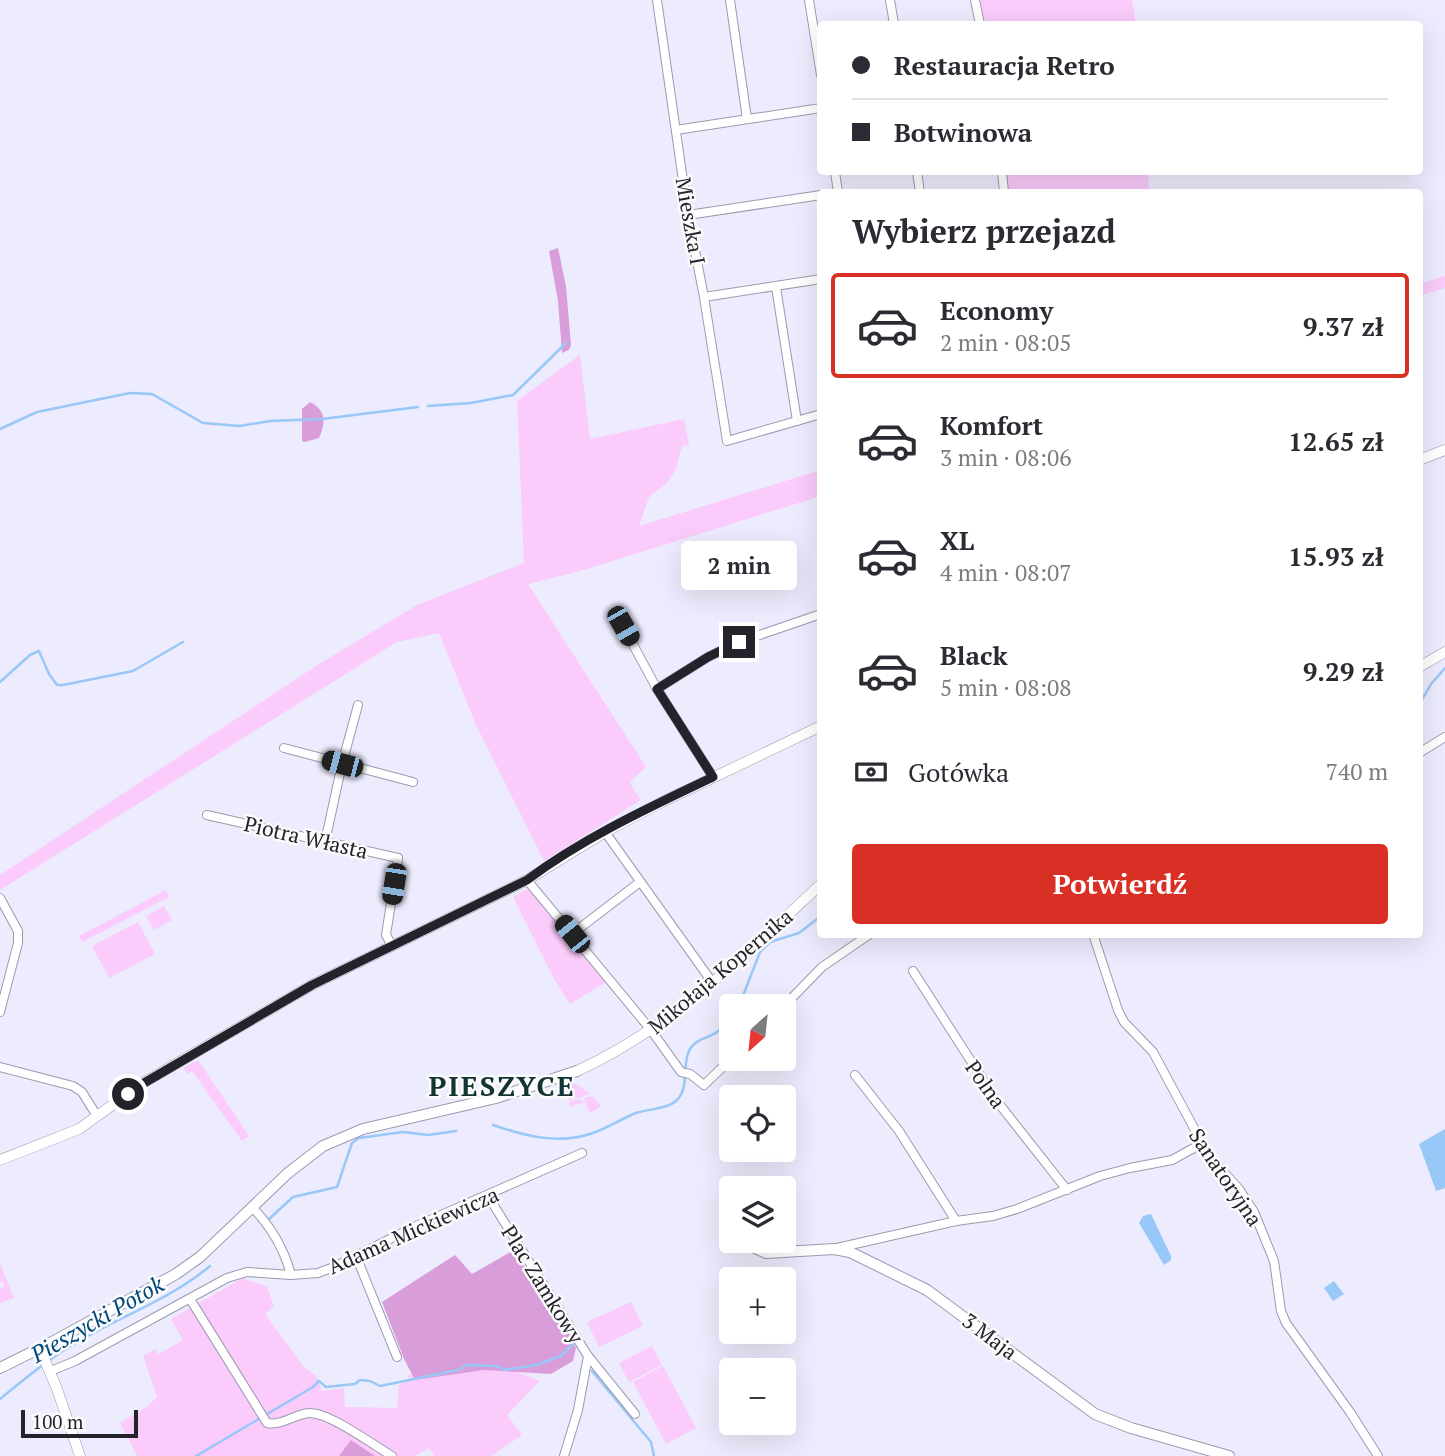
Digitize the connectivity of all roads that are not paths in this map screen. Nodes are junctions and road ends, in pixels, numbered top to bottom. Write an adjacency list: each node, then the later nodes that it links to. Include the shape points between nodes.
1 (657, 0): 11 (street, Mieszka I)
2 (730, 0): 10 (street)
3 (809, 0): 8 (street)
4 (890, 0): 6 (street)
5 (975, 0): 7 (street)
6 (894, 21)
7 (979, 21)
8 (817, 50)
9 (817, 109): 10 (street)
10 (747, 119): 11 (street)
11 (676, 130): 13 (street, Mieszka I)
12 (817, 196): 13 (street)
13 (688, 215): 16 (street, Mieszka I)
14 (817, 280): 15 (street)
15 (776, 287): 16 (street); 18 (street)
16 (704, 297): 18 (street, Mieszka I, via 727,441)
17 (817, 415): 18 (street)
18 (797, 421)
19 (1445, 450): 20 (street)
20 (1423, 458)
21 (817, 615): 25 (street, via 739,642)
22 (623, 626): 25 (street)
23 (1445, 653): 24 (street)
24 (1423, 665)
25 (657, 689): 32 (street)
26 (358, 705): 31 (street)
27 (817, 728): 32 (street)
28 (1445, 737): 30 (street)
29 (284, 748): 31 (street)
30 (1423, 751)
31 (342, 764): 33 (street); 36 (street)
32 (713, 777): 35 (street)
33 (413, 782)
34 (207, 815): 36 (street, Piotra Własta)
35 (605, 832): 37 (street); 38 (street)
36 (325, 842): 44 (street, Piotra Własta, via 398,858 386,935)
37 (527, 880): 41 (street); 44 (street)
38 (640, 882): 41 (street); 46 (street)
39 (817, 888): 46 (street, Mikołaja Kopernika)
40 (0, 898): 48 (street, via 18,931)
41 (572, 934): 49 (street)
42 (864, 938): 47 (street, via 822,967)
43 (1094, 938): 55 (street, Sanatoryjna, via 1124,1022 1153,1052)
44 (392, 946): 54 (street, via 312,985 144,1083)
45 (913, 971): 58 (street, Polna, via 996,1100)
46 (712, 982): 49 (street, Mikołaja Kopernika)
47 (796, 994)
48 (0, 1012)
49 (651, 1030): 51 (street, Mikołaja Kopernika); 52 (street, via 685,1073 704,1085)
50 (0, 1067): 54 (street, via 73,1086)
51 (577, 1071): 60 (main road, via 496,1098 342,1136 306,1157)
52 (719, 1071)
53 (855, 1075): 61 (street, via 899,1131)
54 (97, 1116): 57 (street, via 79,1129)
55 (1201, 1144): 58 (street, via 1172,1160 1115,1172); 77 (street, Sanatoryjna, via 1254,1212 1274,1261 1286,1323)
56 (582, 1153): 59 (street, Adama Mickiewicza)
57 (0, 1160)
58 (1068, 1190): 61 (street, via 993,1216)
59 (488, 1196): 64 (street, Adama Mickiewicza); 68 (street, Plac Zamkowy)
60 (256, 1211): 65 (street, via 270,1225); 67 (main road, via 176,1274)
61 (957, 1221): 62 (street)
62 (834, 1248): 63 (main road, 3 Maja); 76 (main road, 3 Maja, via 928,1290 1095,1414)
63 (796, 1251)
64 (356, 1256): 65 (street, Adama Mickiewicza, via 318,1273); 69 (street)
65 (291, 1275): 66 (street, Adama Mickiewicza, via 236,1274)
66 (190, 1299): 71 (street, Adama Mickiewicza, via 75,1361); 74 (street, via 267,1423 308,1413 327,1415)
67 (42, 1351): 70 (main road); 71 (street)
68 (588, 1356): 72 (street); 75 (street, Plac Zamkowy)
69 (397, 1357)
70 (0, 1368)
71 (50, 1369): 73 (street)
72 (635, 1414)
73 (80, 1456)
74 (392, 1456)
75 (564, 1456)
76 (1229, 1456)
77 (1378, 1456)

